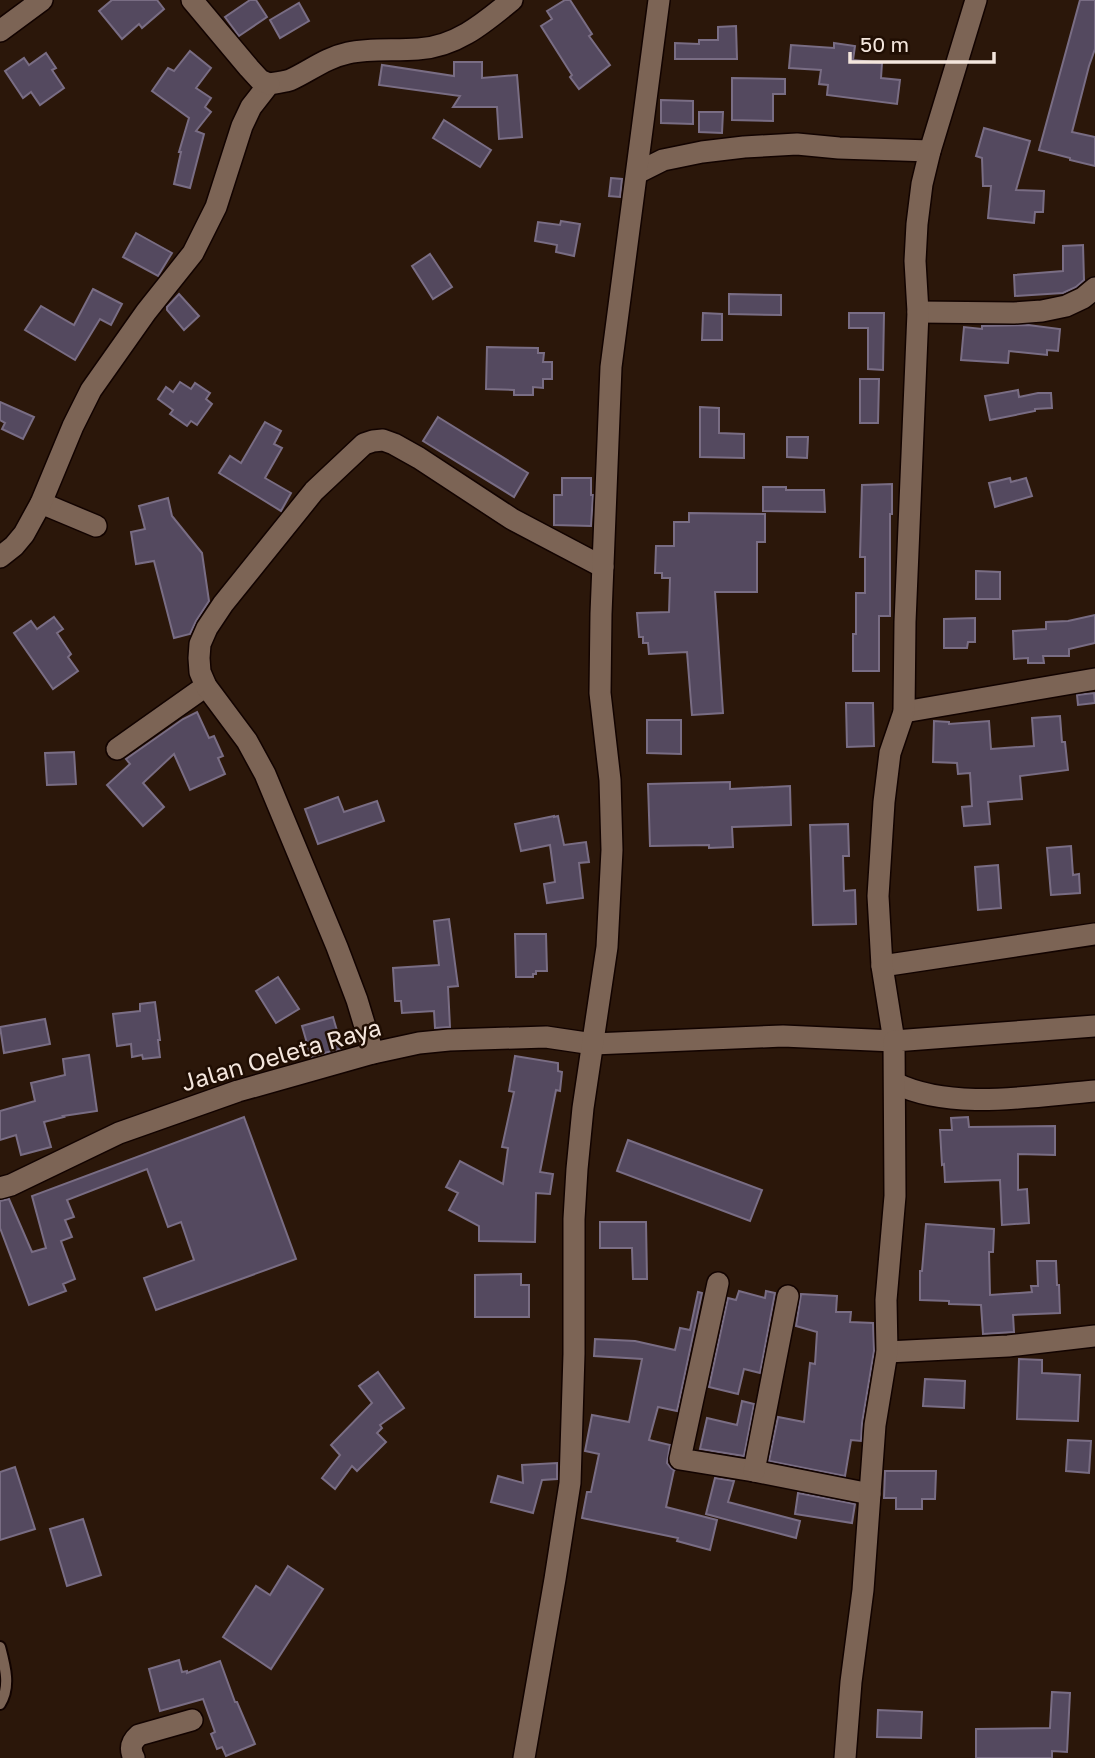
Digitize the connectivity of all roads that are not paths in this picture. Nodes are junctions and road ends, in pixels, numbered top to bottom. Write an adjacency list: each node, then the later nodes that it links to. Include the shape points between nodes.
1 (42, 0): 6 (street)
2 (192, 0): 7 (street)
3 (512, 0): 7 (street, via 456,41 425,49 346,53)
4 (659, 0): 9 (street)
5 (976, 0): 8 (street)
6 (0, 31)
7 (269, 85): 12 (street, via 242,126 216,207 199,243 91,390)
8 (930, 151): 9 (street, via 797,144 744,147 663,160); 11 (street, via 917,225)
9 (637, 173): 15 (street, via 611,367)
10 (1095, 288): 11 (street, via 1066,306 1042,311)
11 (918, 312): 18 (street)
12 (41, 503): 13 (street); 14 (street, via 14,546)
13 (96, 526)
14 (0, 557)
15 (603, 567): 17 (street, via 512,519 419,457 383,440 373,441 364,444 314,491 223,604 200,644 200,672); 24 (street, via 600,693 612,850 607,947)
16 (1095, 679): 18 (street)
17 (206, 686): 19 (street); 25 (street, via 257,756 337,947)
18 (904, 712): 21 (street, via 890,753 884,802 878,896)
19 (117, 749)
20 (1095, 934): 21 (street)
21 (882, 966): 23 (street)
22 (1095, 1027): 23 (street, Jalan Oeleta Raya)
23 (894, 1041): 24 (street, Jalan Oeleta Raya, via 783,1037); 26 (street)
24 (593, 1044): 25 (street, Jalan Oeleta Raya, via 545,1037 449,1040); 39 (street, via 574,1219 570,1483)
25 (373, 1053): 28 (street, Jalan Oeleta Raya, via 238,1091 119,1133)
26 (895, 1083): 27 (street, via 956,1099); 32 (street)
27 (1095, 1091)
28 (0, 1188)
29 (718, 1283): 33 (street, via 680,1459)
30 (788, 1296): 33 (street)
31 (1095, 1336): 32 (street)
32 (887, 1352): 34 (street)
33 (754, 1471): 34 (street)
34 (870, 1494): 40 (street)
35 (0, 1647): 36 (lane, via 7,1681)
36 (0, 1704)
37 (192, 1720): 38 (street, via 139,1735 131,1747)
38 (134, 1758)
39 (524, 1758)
40 (845, 1758)

